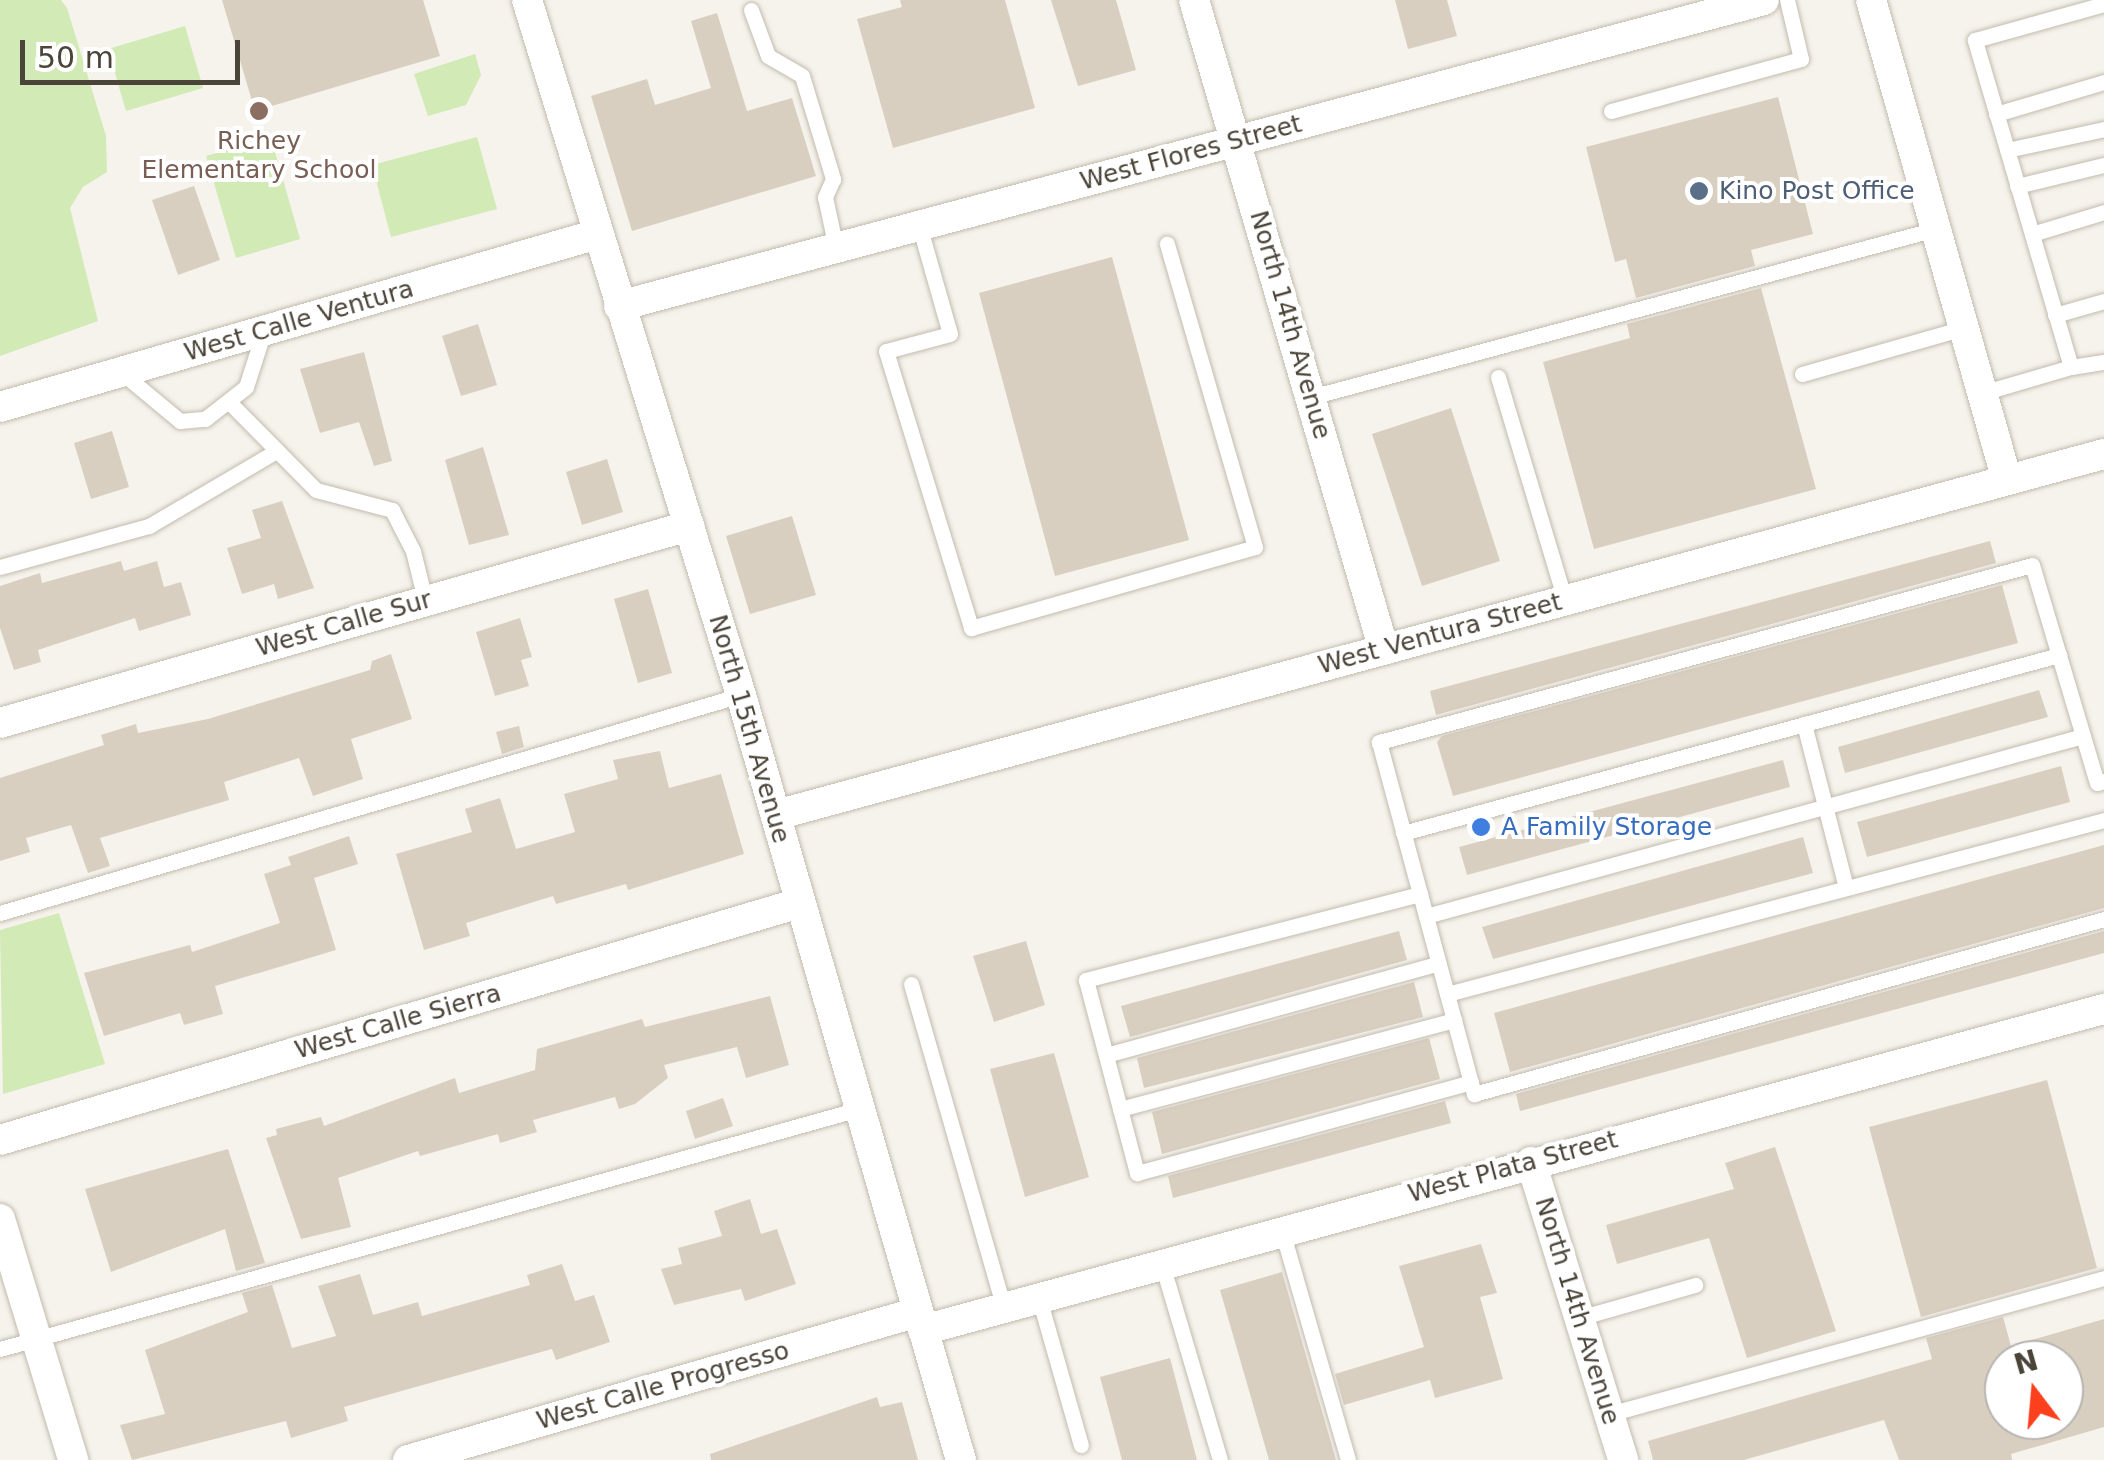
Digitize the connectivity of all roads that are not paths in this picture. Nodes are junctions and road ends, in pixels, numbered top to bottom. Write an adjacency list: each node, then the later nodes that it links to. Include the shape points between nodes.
1 (527, 0): 19 (street, North 15th Avenue)
2 (1194, 0): 12 (street, North 14th Avenue)
3 (1764, 0): 12 (street, West Flores Street)
4 (1787, 0): 9 (lane, via 1801,59)
5 (1871, 0): 18 (street)
6 (2104, 4): 10 (lane, via 1975,40)
7 (752, 10): 22 (lane, via 768,56 802,76 833,179 824,197)
8 (2104, 82): 10 (lane)
9 (1611, 111)
10 (1996, 114): 13 (lane)
11 (2104, 129): 13 (lane)
12 (1237, 141): 17 (street, West Flores Street); 34 (street, North 14th Avenue)
13 (2006, 150): 15 (lane)
14 (2104, 165): 15 (lane)
15 (2017, 186): 20 (lane)
16 (2104, 212): 20 (lane)
17 (919, 225): 21 (lane, via 950,334 886,351 972,628 1254,547); 22 (street, West Flores Street)
18 (1936, 230): 26 (street); 34 (lane)
19 (598, 234): 24 (street, North 15th Avenue); 27 (street, West Calle Ventura)
20 (2032, 234): 25 (lane)
21 (1167, 244)
22 (836, 248): 24 (street, West Flores Street)
23 (2104, 301): 25 (lane)
24 (619, 306): 40 (street, North 15th Avenue)
25 (2055, 315): 29 (lane)
26 (1964, 328): 31 (lane); 33 (street)
27 (264, 331): 30 (street, West Calle Ventura); 35 (lane, via 246,387)
28 (2104, 362): 29 (lane)
29 (2070, 367): 33 (lane)
30 (122, 372): 35 (lane, via 180,421 205,419); 36 (street, West Calle Ventura)
31 (1802, 374)
32 (1498, 377): 43 (lane)
33 (1982, 394): 39 (street)
34 (1311, 397): 44 (street, North 14th Avenue)
35 (230, 402): 37 (lane)
36 (0, 407)
37 (273, 453): 41 (lane, via 150,526); 42 (lane, via 316,490 392,510 413,551)
38 (2104, 454): 39 (street, West Ventura Street)
39 (2007, 480): 43 (street, West Ventura Street)
40 (689, 526): 42 (street, West Calle Sur); 46 (street, North 15th Avenue)
41 (0, 566)
42 (425, 600): 47 (street, West Calle Sur)
43 (1565, 600): 44 (street, West Ventura Street)
44 (1384, 650): 52 (street, West Ventura Street)
45 (2059, 656): 48 (lane); 49 (lane); 54 (lane, via 2032,565 1379,742)
46 (741, 695): 52 (street, North 15th Avenue); 58 (lane)
47 (0, 723)
48 (1804, 724): 51 (lane); 54 (lane)
49 (2083, 736): 50 (lane, via 2097,783); 51 (lane)
50 (2104, 781)
51 (1825, 807): 55 (lane); 59 (lane)
52 (776, 815): 57 (street, North 15th Avenue)
53 (2104, 820): 55 (lane)
54 (1403, 833): 56 (lane)
55 (1846, 888): 63 (lane)
56 (1420, 894): 59 (lane); 66 (lane, via 1086,980)
57 (796, 904): 68 (street, North 15th Avenue); 70 (street, West Calle Sierra)
58 (0, 913)
59 (1426, 916): 61 (lane)
60 (2104, 919): 67 (lane, via 1474,1094)
61 (1439, 963): 63 (lane); 66 (lane)
62 (911, 984): 78 (lane)
63 (1447, 994): 65 (lane)
64 (2104, 1009): 71 (street, West Plata Street)
65 (1454, 1020): 67 (lane); 69 (lane)
66 (1106, 1054): 69 (lane)
67 (1471, 1082): 69 (lane, via 1137,1173)
68 (858, 1109): 80 (street, North 15th Avenue); 81 (lane)
69 (1120, 1109)
70 (0, 1140)
71 (1531, 1162): 73 (street, West Plata Street); 79 (street, North 14th Avenue)
72 (0, 1219): 81 (street)
73 (1282, 1231): 74 (street, West Plata Street); 89 (lane)
74 (1162, 1264): 77 (street, West Plata Street); 88 (lane)
75 (2104, 1278): 83 (lane)
76 (1695, 1285): 79 (lane)
77 (1039, 1298): 78 (street, West Plata Street); 84 (lane)
78 (1004, 1308): 80 (street, West Plata Street)
79 (1579, 1318): 83 (street, North 14th Avenue)
80 (921, 1321): 86 (street, West Calle Progresso); 87 (street, North 15th Avenue)
81 (39, 1339): 82 (lane); 85 (street)
82 (0, 1350)
83 (1609, 1414): 90 (street, North 14th Avenue)
84 (1081, 1444)
85 (74, 1460)
86 (408, 1460)
87 (960, 1460)
88 (1220, 1460)
89 (1348, 1460)
90 (1623, 1460)

